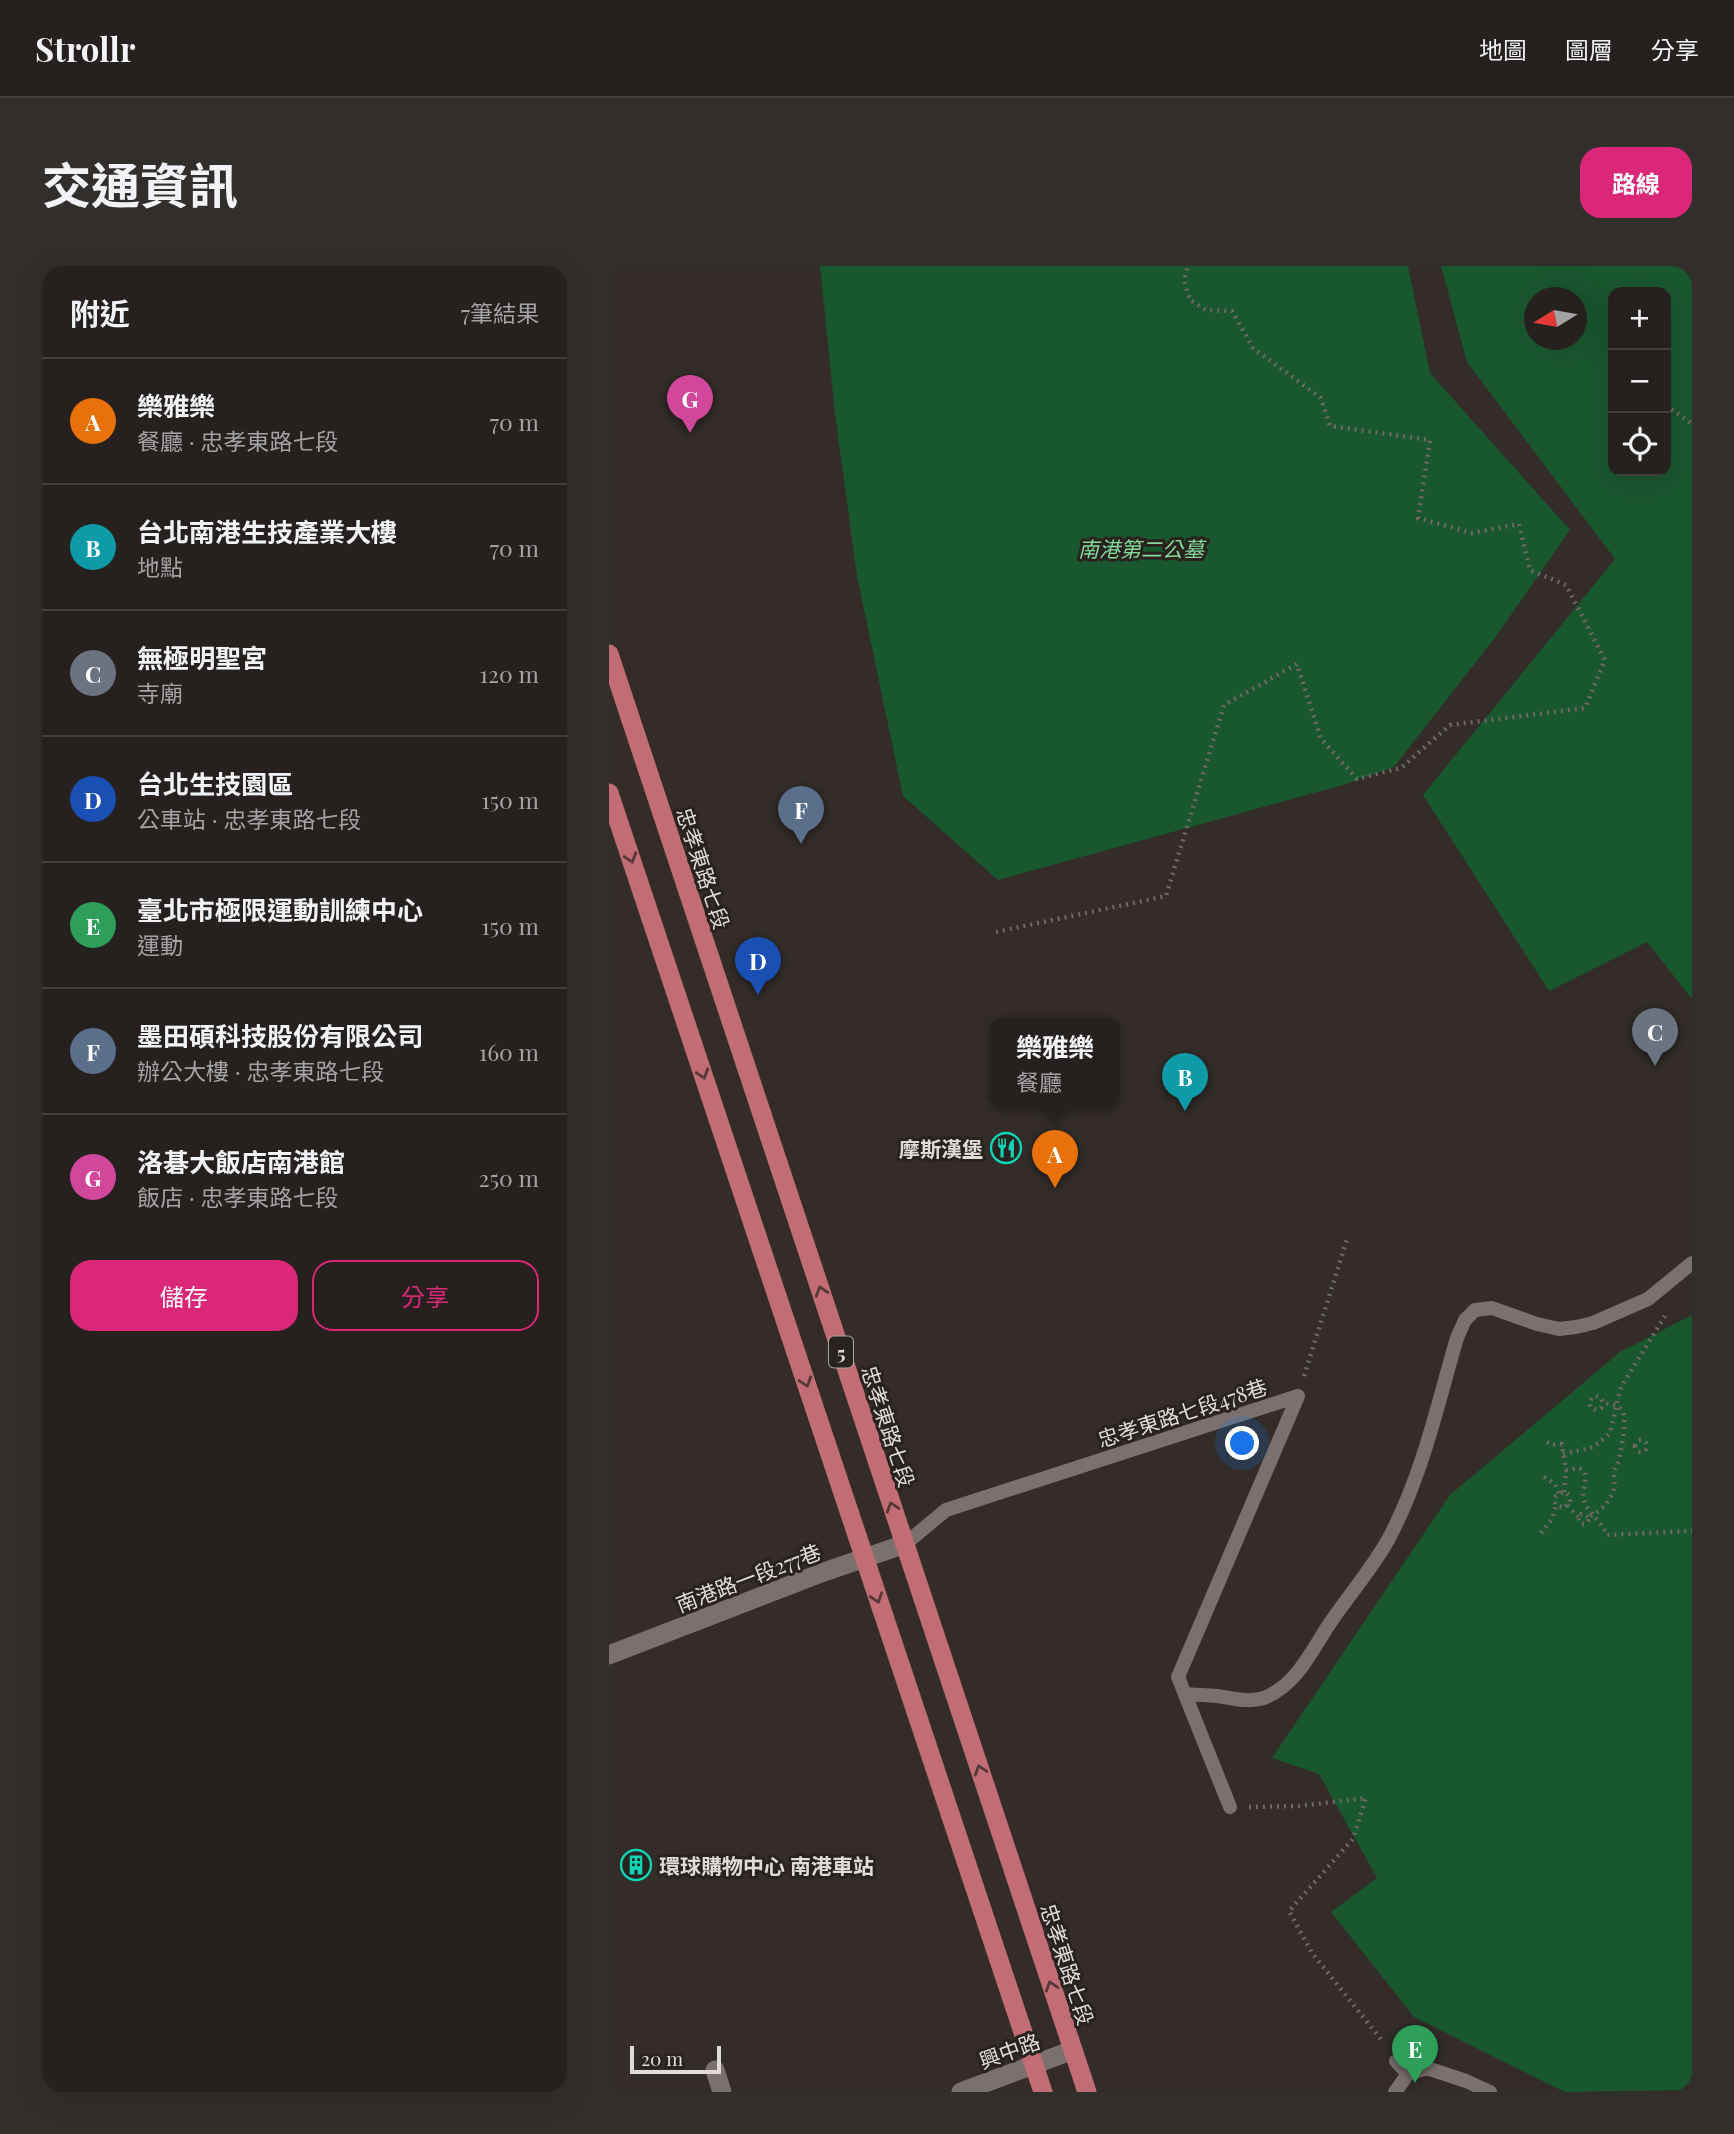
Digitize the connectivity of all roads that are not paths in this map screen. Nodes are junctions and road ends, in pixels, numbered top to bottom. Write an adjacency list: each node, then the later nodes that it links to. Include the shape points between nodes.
1 (609, 654): 4 (main road, 忠孝東路七段 / 5, one-way to 1)
2 (609, 793): 5 (main road, 5, one-way to 5)
3 (1692, 1264): 7 (lane, via 1648,1299 1593,1323 1559,1329 1492,1308 1475,1310 1457,1338 1418,1474 1389,1537 1311,1655 1292,1679 1262,1699)
4 (905, 1544): 5 (street, 南港路一段277巷); 7 (lane, 忠孝東路七段478巷, via 946,1510 1298,1396 1178,1677); 9 (main road, 忠孝東路七段 / 5, one-way to 4)
5 (864, 1557): 6 (street, 南港路一段277巷); 11 (main road, 5, one-way to 11)
6 (609, 1655)
7 (1185, 1695): 8 (lane, 忠孝東路七段478巷)
8 (1230, 1807)
9 (1073, 2050): 11 (street, 興中路); 17 (main road, 忠孝東路七段 / 5)
10 (1396, 2061): 13 (lane)
11 (1034, 2065): 15 (street, 興中路); 16 (main road, 5)
12 (715, 2070): 14 (street)
13 (1408, 2074): 18 (lane); 19 (lane, via 1427,2068)
14 (722, 2092)
15 (961, 2092)
16 (1043, 2092)
17 (1087, 2092)
18 (1395, 2092)
19 (1490, 2092)

